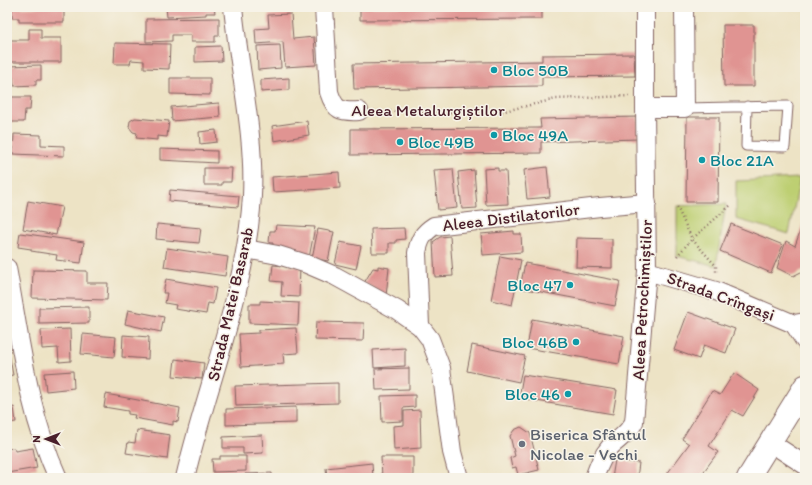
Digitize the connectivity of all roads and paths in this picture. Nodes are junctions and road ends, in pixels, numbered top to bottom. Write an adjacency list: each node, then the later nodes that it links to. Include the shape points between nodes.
1 (234, 7): 13 (street, Strada Matei Basarab, via 252,164 252,195)
2 (324, 7): 8 (street, Aleea Metalurgiștilor, via 331,100 339,110)
3 (645, 7): 5 (street, Aleea Petrochimiștilor)
4 (684, 7): 7 (street)
5 (645, 102): 7 (street); 8 (path, Aleea Metalurgiștilor, via 592,97 556,99 496,113); 9 (street, Aleea Petrochimiștilor)
6 (747, 106): 6 (lane, via 746,146 785,147 788,106); 7 (lane)
7 (685, 108)
8 (359, 111)
9 (647, 203): 16 (street, Aleea Petrochimiștilor); 19 (street, Aleea Distilatorilor, via 434,226 424,232 418,242)
10 (731, 205): 12 (path)
11 (677, 207): 12 (path)
12 (692, 239): 14 (path); 17 (path, via 716,266)
13 (246, 249): 19 (street, via 286,257 335,276 397,310); 25 (street, Strada Matei Basarab)
14 (677, 256)
15 (7, 268): 24 (street, via 35,410 47,453)
16 (647, 271): 17 (street, Strada Crîngași); 27 (street, Aleea Petrochimiștilor, via 634,422 630,431 604,455)
17 (716, 291): 18 (street, Strada Crîngași)
18 (800, 323): 20 (street, Strada Crîngași)
19 (420, 326): 26 (street, via 430,339 441,368 452,452)
20 (805, 341)
21 (805, 386): 22 (main road)
22 (771, 443): 23 (street); 28 (main road)
23 (805, 464)
24 (58, 478)
25 (185, 478)
26 (460, 478)
27 (594, 478)
28 (748, 478)

